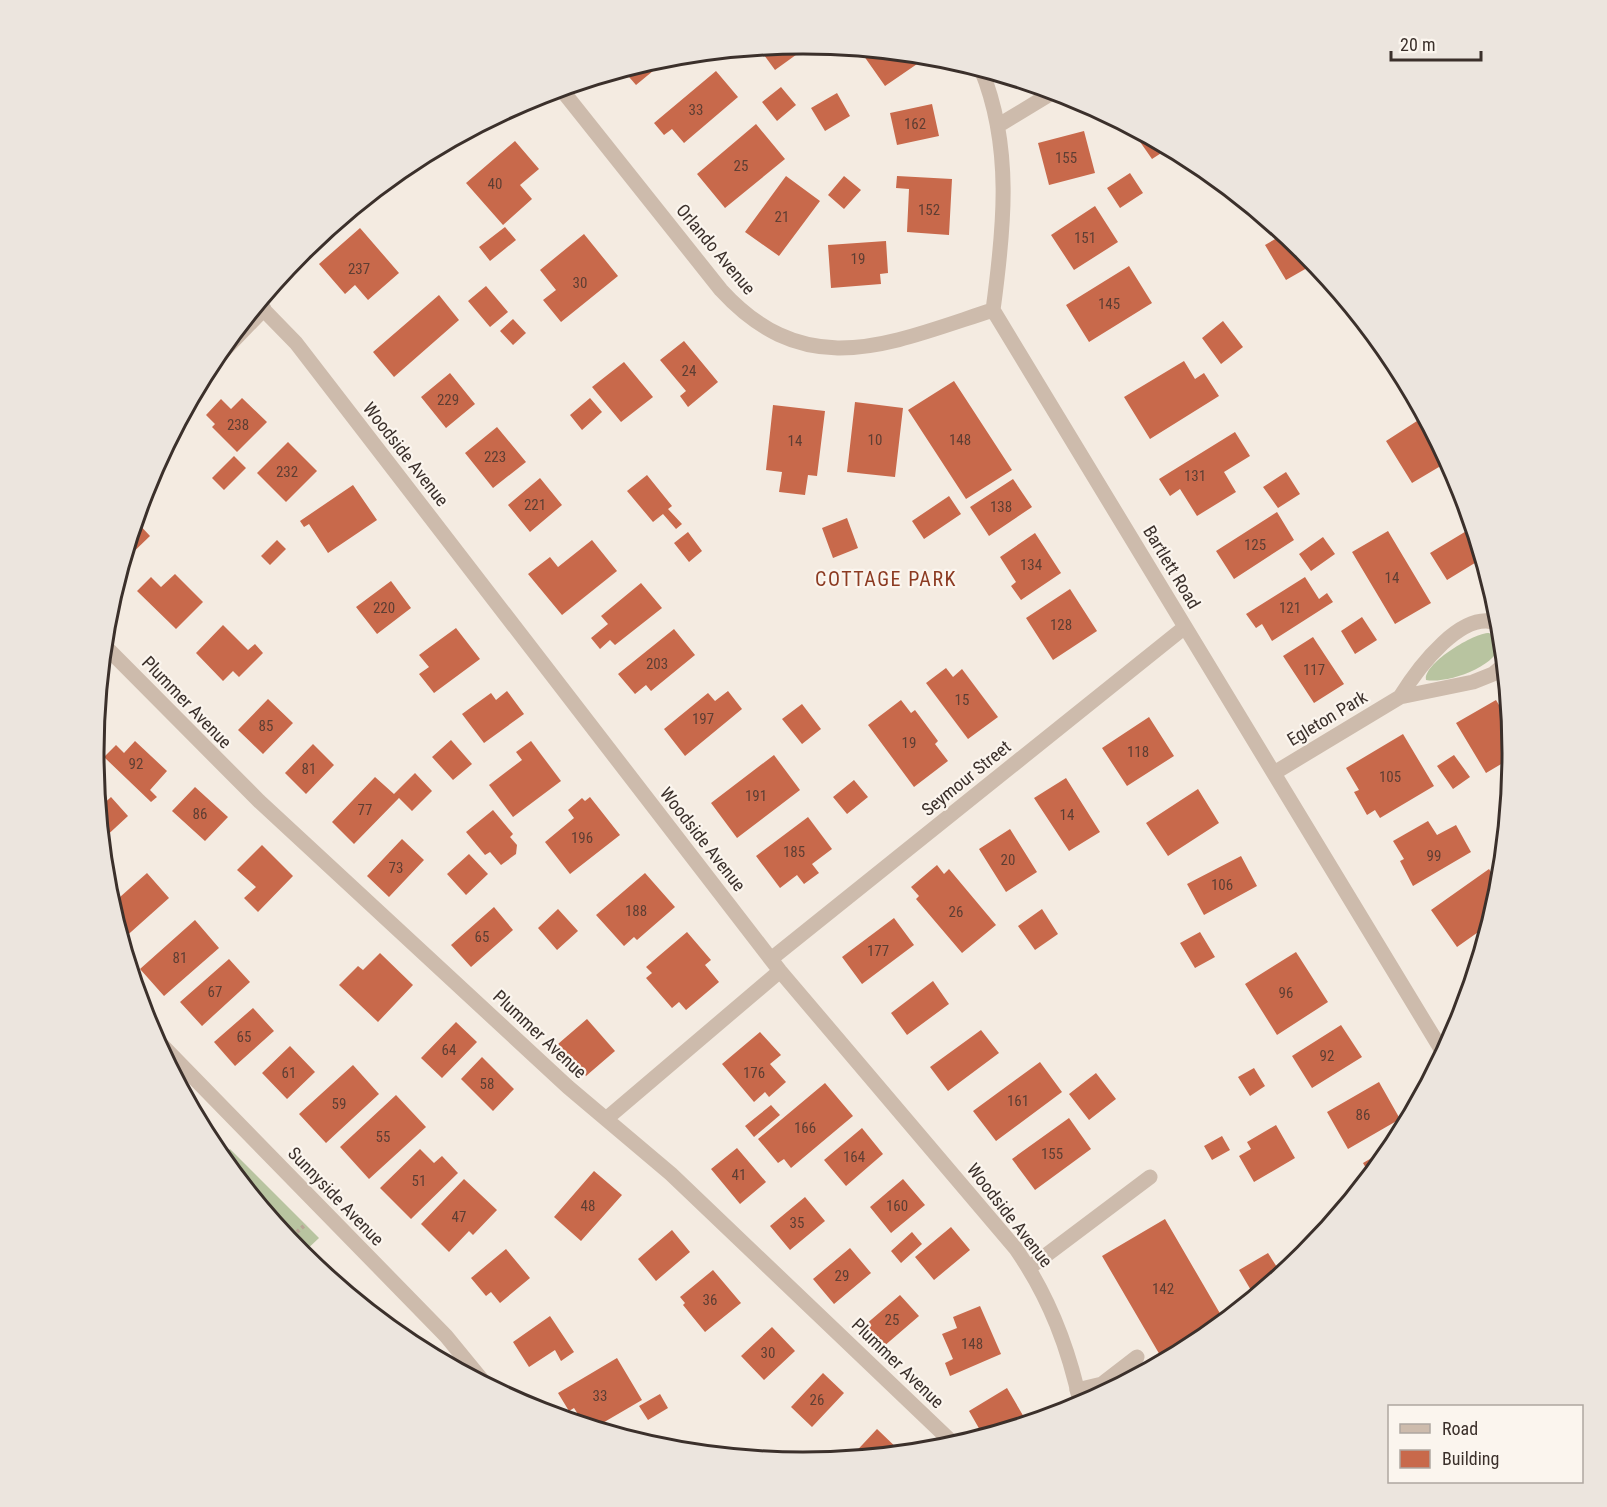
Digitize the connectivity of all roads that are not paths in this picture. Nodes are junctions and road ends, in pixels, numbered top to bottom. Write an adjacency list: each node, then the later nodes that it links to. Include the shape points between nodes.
1 (984, 78): 4 (street)
2 (566, 96): 6 (street, Orlando Avenue, via 721,290 745,314 773,333 819,347 855,349)
3 (1046, 98): 4 (street)
4 (999, 125): 6 (street, via 1003,206)
5 (264, 310): 13 (street, Woodside Avenue, via 296,343)
6 (993, 310): 8 (street, Bartlett Road)
7 (1491, 621): 11 (street, Egleton Park, via 1475,623 1451,637 1419,667)
8 (1185, 627): 12 (street, Bartlett Road); 13 (street, Seymour Street)
9 (111, 653): 16 (street, Plummer Avenue, via 259,801)
10 (1498, 670): 11 (street, Egleton Park, via 1473,682)
11 (1400, 697): 12 (street, Egleton Park)
12 (1274, 773): 14 (street, Bartlett Road)
13 (775, 965): 16 (street, Seymour Street); 18 (street, Woodside Avenue)
14 (1439, 1046)
15 (173, 1057): 20 (street, Sunnyside Avenue, via 446,1336)
16 (606, 1119): 23 (street, Plummer Avenue, via 671,1174)
17 (1150, 1178): 18 (street)
18 (1029, 1268): 21 (street, Woodside Avenue, via 1056,1318)
19 (1137, 1357): 21 (street, via 1102,1384)
20 (475, 1371)
21 (1077, 1390): 22 (street, Woodside Avenue)
22 (1079, 1397)
23 (948, 1438)

